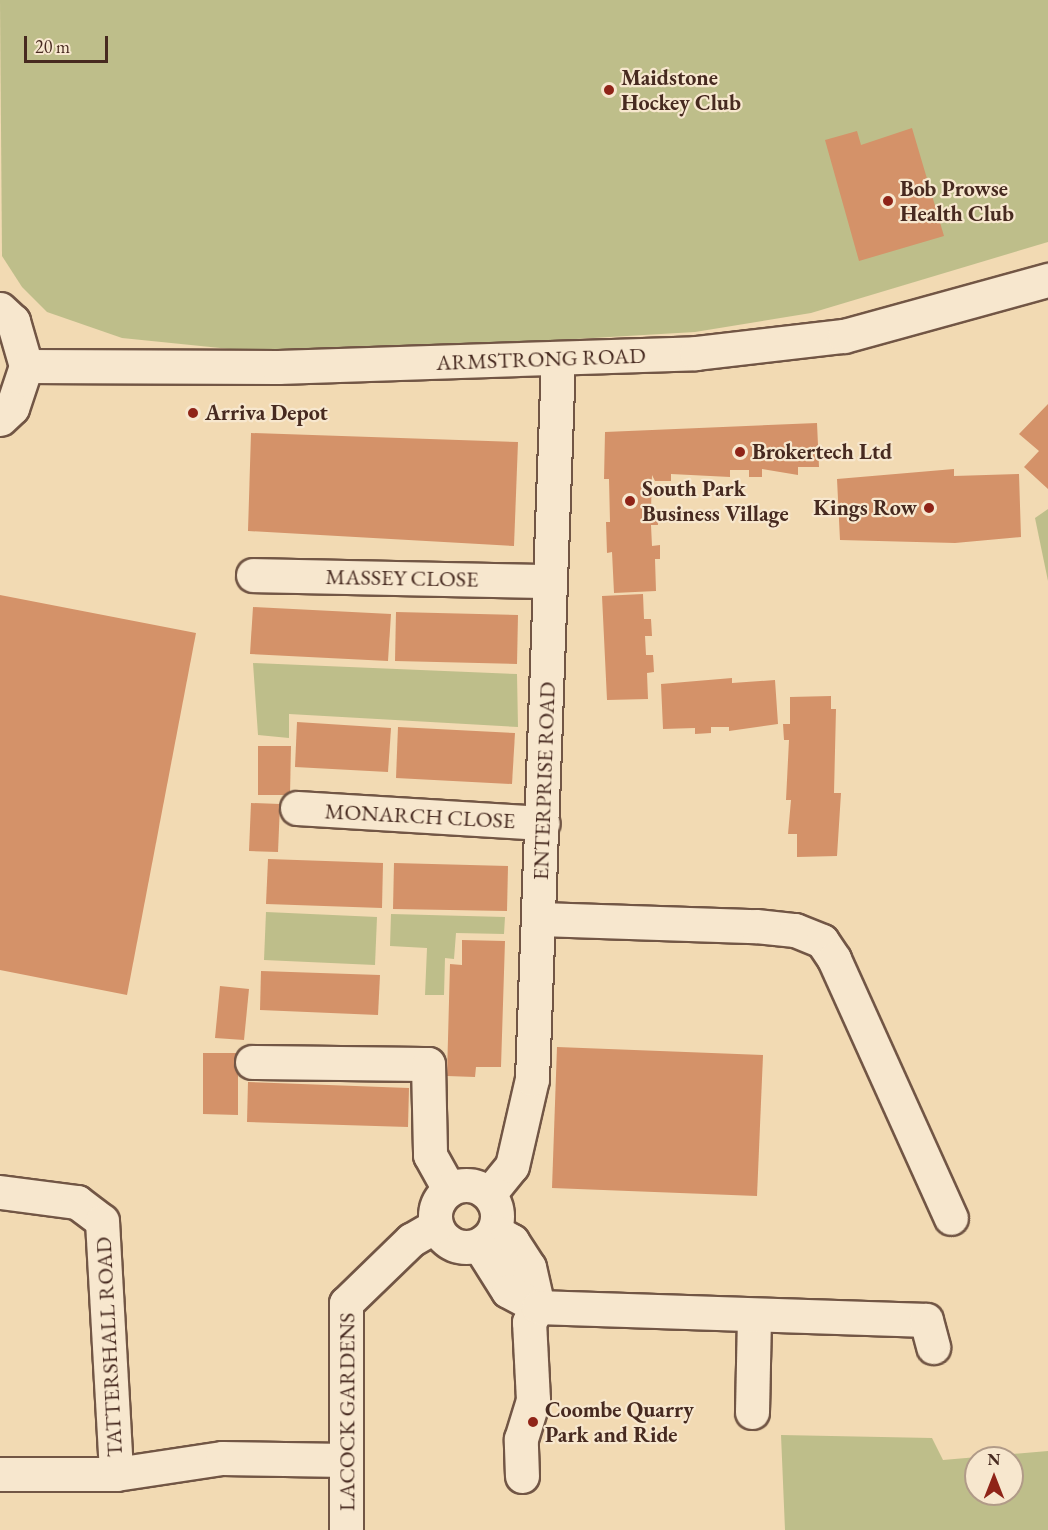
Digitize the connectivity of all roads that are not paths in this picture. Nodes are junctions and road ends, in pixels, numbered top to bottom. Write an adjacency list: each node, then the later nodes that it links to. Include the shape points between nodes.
1 (1048, 280): 3 (street, ARMSTRONG ROAD, via 893,324 810,342 628,358)
2 (0, 309): 4 (street, via 13,321)
3 (558, 358): 4 (street, ARMSTRONG ROAD, via 278,367); 7 (street, ENTERPRISE ROAD)
4 (26, 366): 5 (street, via 12,408)
5 (0, 419)
6 (253, 575): 7 (street, MASSEY CLOSE)
7 (550, 581): 9 (street, ENTERPRISE ROAD)
8 (297, 808): 9 (street, MONARCH CLOSE)
9 (543, 823): 10 (street, ENTERPRISE ROAD)
10 (540, 919): 14 (street, ENTERPRISE ROAD, via 532,1079 512,1166); 15 (street, via 756,926 795,930 822,941 834,958)
11 (252, 1062): 12 (street, via 428,1064 430,1155)
12 (449, 1189): 14 (street, via 474,1186); 16 (street, via 434,1211)
13 (0, 1192): 24 (street, TATTERSHALL ROAD, via 77,1202 102,1221)
14 (489, 1194): 17 (street, via 496,1205)
15 (951, 1218)
16 (435, 1226): 17 (street, via 450,1244); 22 (street, LACOCK GARDENS, via 411,1240 346,1303)
17 (486, 1238): 18 (street, via 512,1241 529,1267)
18 (537, 1307): 19 (street); 25 (street, via 529,1322 533,1400 521,1439)
19 (754, 1315): 20 (street, via 926,1320); 21 (street)
20 (933, 1347)
21 (752, 1412)
22 (346, 1460): 24 (street, via 222,1458); 26 (street, LACOCK GARDENS)
23 (0, 1474): 24 (street)
24 (116, 1474)
25 (522, 1476)
26 (346, 1530)

